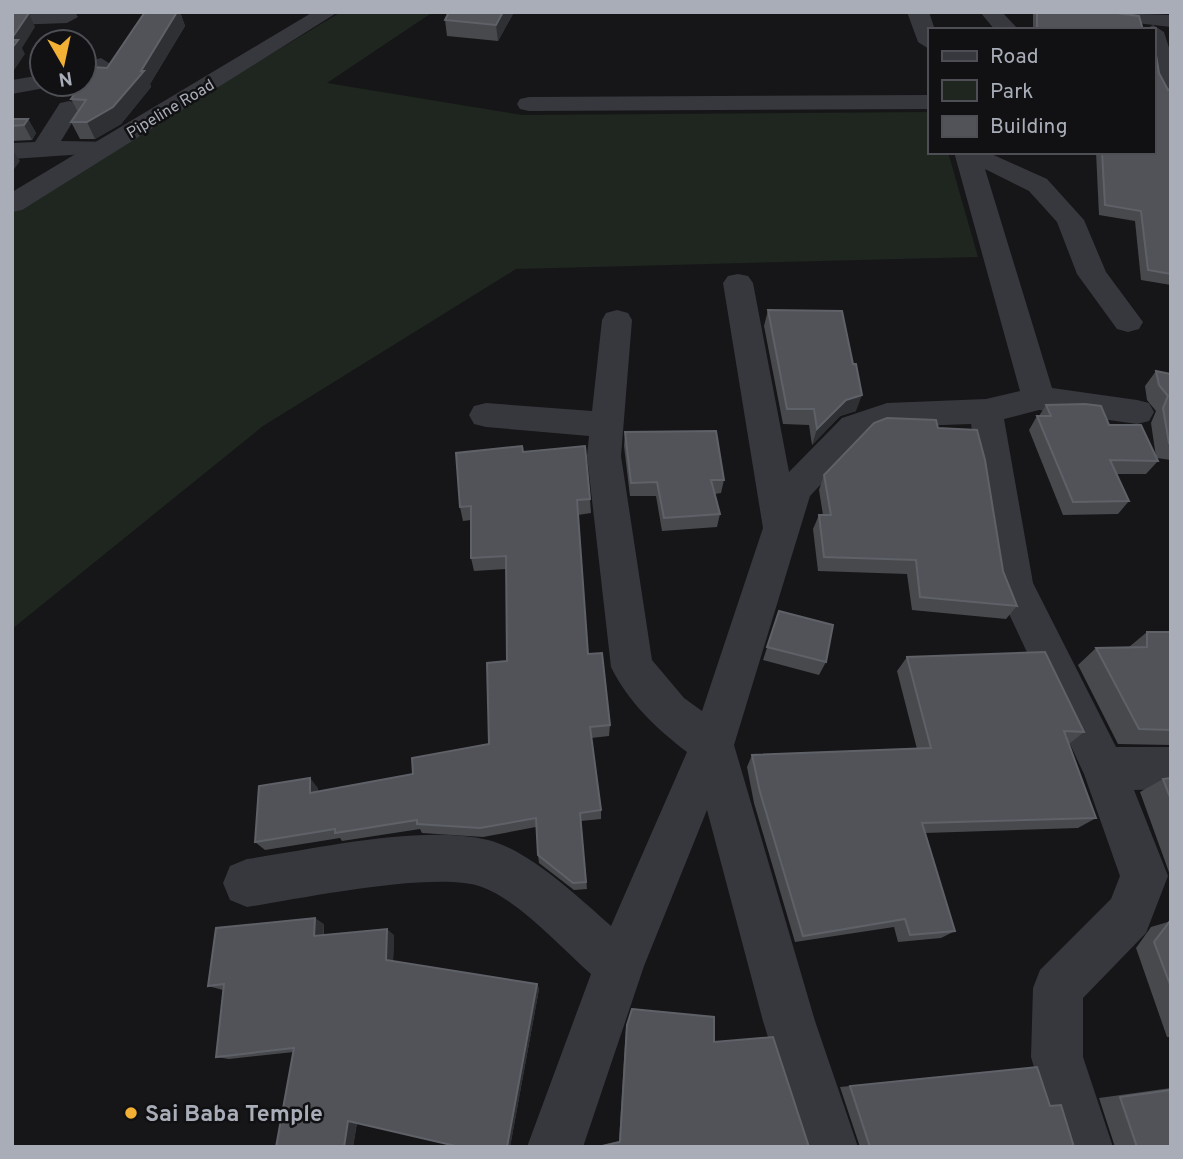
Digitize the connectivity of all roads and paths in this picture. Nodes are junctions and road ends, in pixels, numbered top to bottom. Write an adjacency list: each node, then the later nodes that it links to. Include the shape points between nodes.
1 (918, 12): 9 (street)
2 (990, 12): 8 (street)
3 (1093, 12): 7 (street)
4 (325, 13): 15 (street, Pipeline Road)
5 (67, 17): 6 (street)
6 (12, 19)
7 (1155, 23): 10 (street)
8 (1006, 28)
9 (928, 39)
10 (1162, 58): 11 (street)
11 (1171, 92)
12 (928, 102): 13 (street)
13 (529, 104)
14 (69, 108): 16 (street)
15 (106, 147): 16 (street); 20 (street, Pipeline Road)
16 (43, 149): 17 (street)
17 (12, 151)
18 (967, 154): 24 (street)
19 (970, 154): 23 (street, via 1038,185 1070,220 1093,274)
20 (12, 204)
21 (738, 283): 29 (street)
22 (617, 320): 28 (street)
23 (1128, 322)
24 (1039, 398): 25 (street); 26 (street)
25 (986, 411): 29 (street, via 887,415 855,427 794,490); 32 (street, via 1014,584)
26 (1137, 412)
27 (486, 415): 28 (street)
28 (607, 425): 30 (street, via 604,456 632,667 669,712)
29 (781, 526): 30 (street)
30 (712, 746): 34 (street); 36 (street, via 789,1021)
31 (1171, 768): 32 (street)
32 (1104, 769): 37 (street, via 1144,876 1129,916 1058,988 1057,1057)
33 (247, 883): 34 (street, via 437,859 488,864 540,896)
34 (619, 966): 35 (street)
35 (555, 1147)
36 (830, 1147)
37 (1086, 1147)

